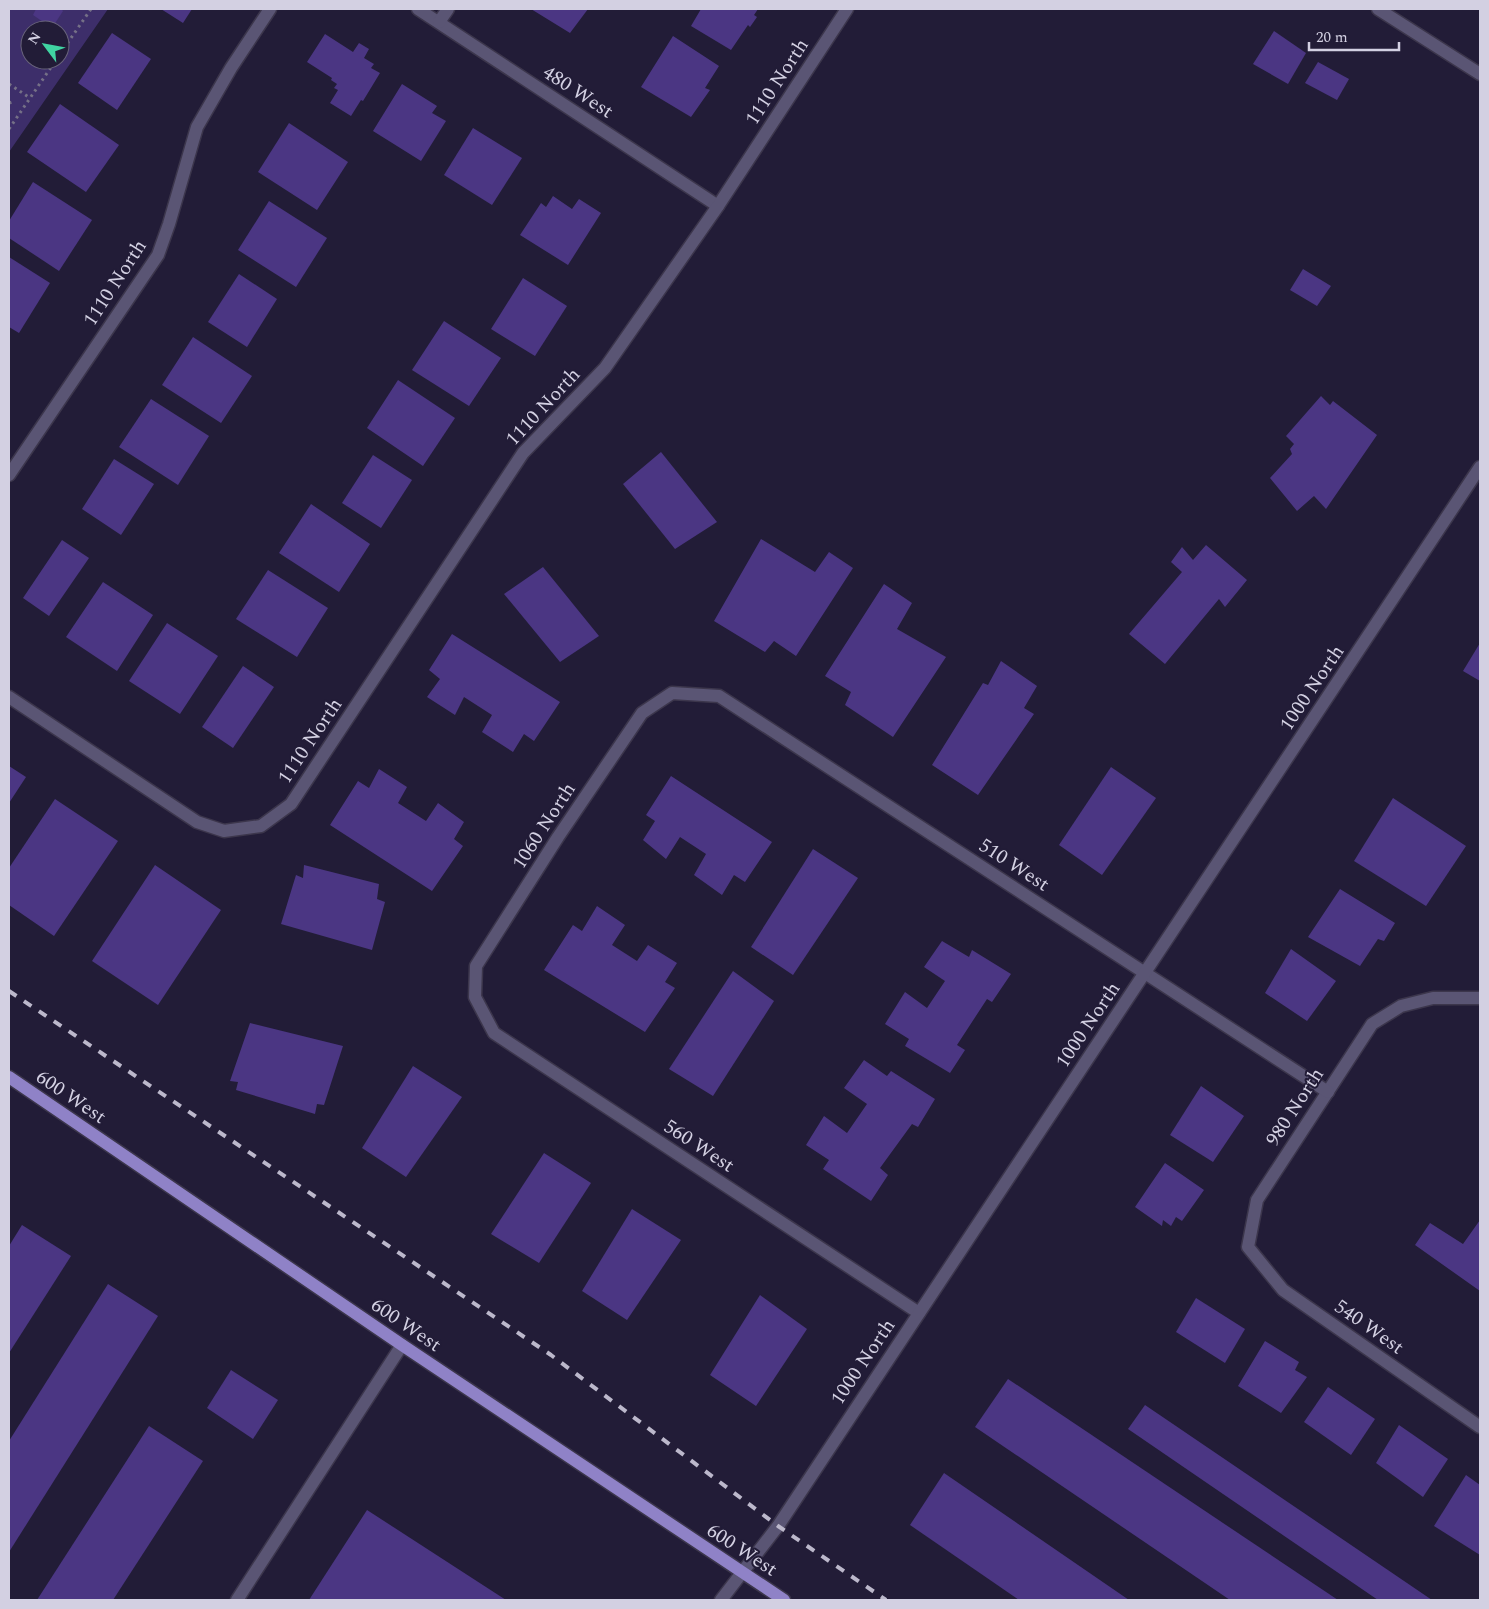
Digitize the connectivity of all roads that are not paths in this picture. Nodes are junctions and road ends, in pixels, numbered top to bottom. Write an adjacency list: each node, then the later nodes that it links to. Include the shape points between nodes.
1 (270, 9): 10 (street, 1110 North, via 197,127 158,255)
2 (418, 9): 6 (street, 480 West)
3 (448, 9): 6 (street)
4 (847, 9): 8 (street, 1110 North)
5 (1378, 9): 7 (street)
6 (439, 22): 8 (street, 480 West)
7 (1480, 74)
8 (718, 206): 12 (street, 1110 North, via 605,368 523,453 291,804 261,826 224,831 198,822)
9 (1480, 467): 13 (street, 1000 North)
10 (9, 474)
11 (672, 693): 13 (street, 510 West, via 719,696); 14 (street, 1060 North, via 642,713 558,836 476,966)
12 (9, 698)
13 (1145, 973): 17 (street, 510 West); 19 (street, 1000 North)
14 (475, 997): 19 (street, 560 West, via 494,1033)
15 (1480, 998): 17 (street, 980 North, via 1434,998 1401,1006 1372,1024)
16 (9, 1077): 20 (main road, 600 West)
17 (1328, 1092): 18 (street, 980 North, via 1257,1200)
18 (1248, 1247): 21 (street, 540 West, via 1283,1290)
19 (919, 1313): 22 (street, 1000 North, via 778,1526)
20 (402, 1345): 22 (main road, 600 West); 23 (street)
21 (1480, 1427)
22 (742, 1573): 24 (street, 1000 North); 25 (main road, 600 West)
23 (237, 1600)
24 (721, 1600)
25 (784, 1600)

